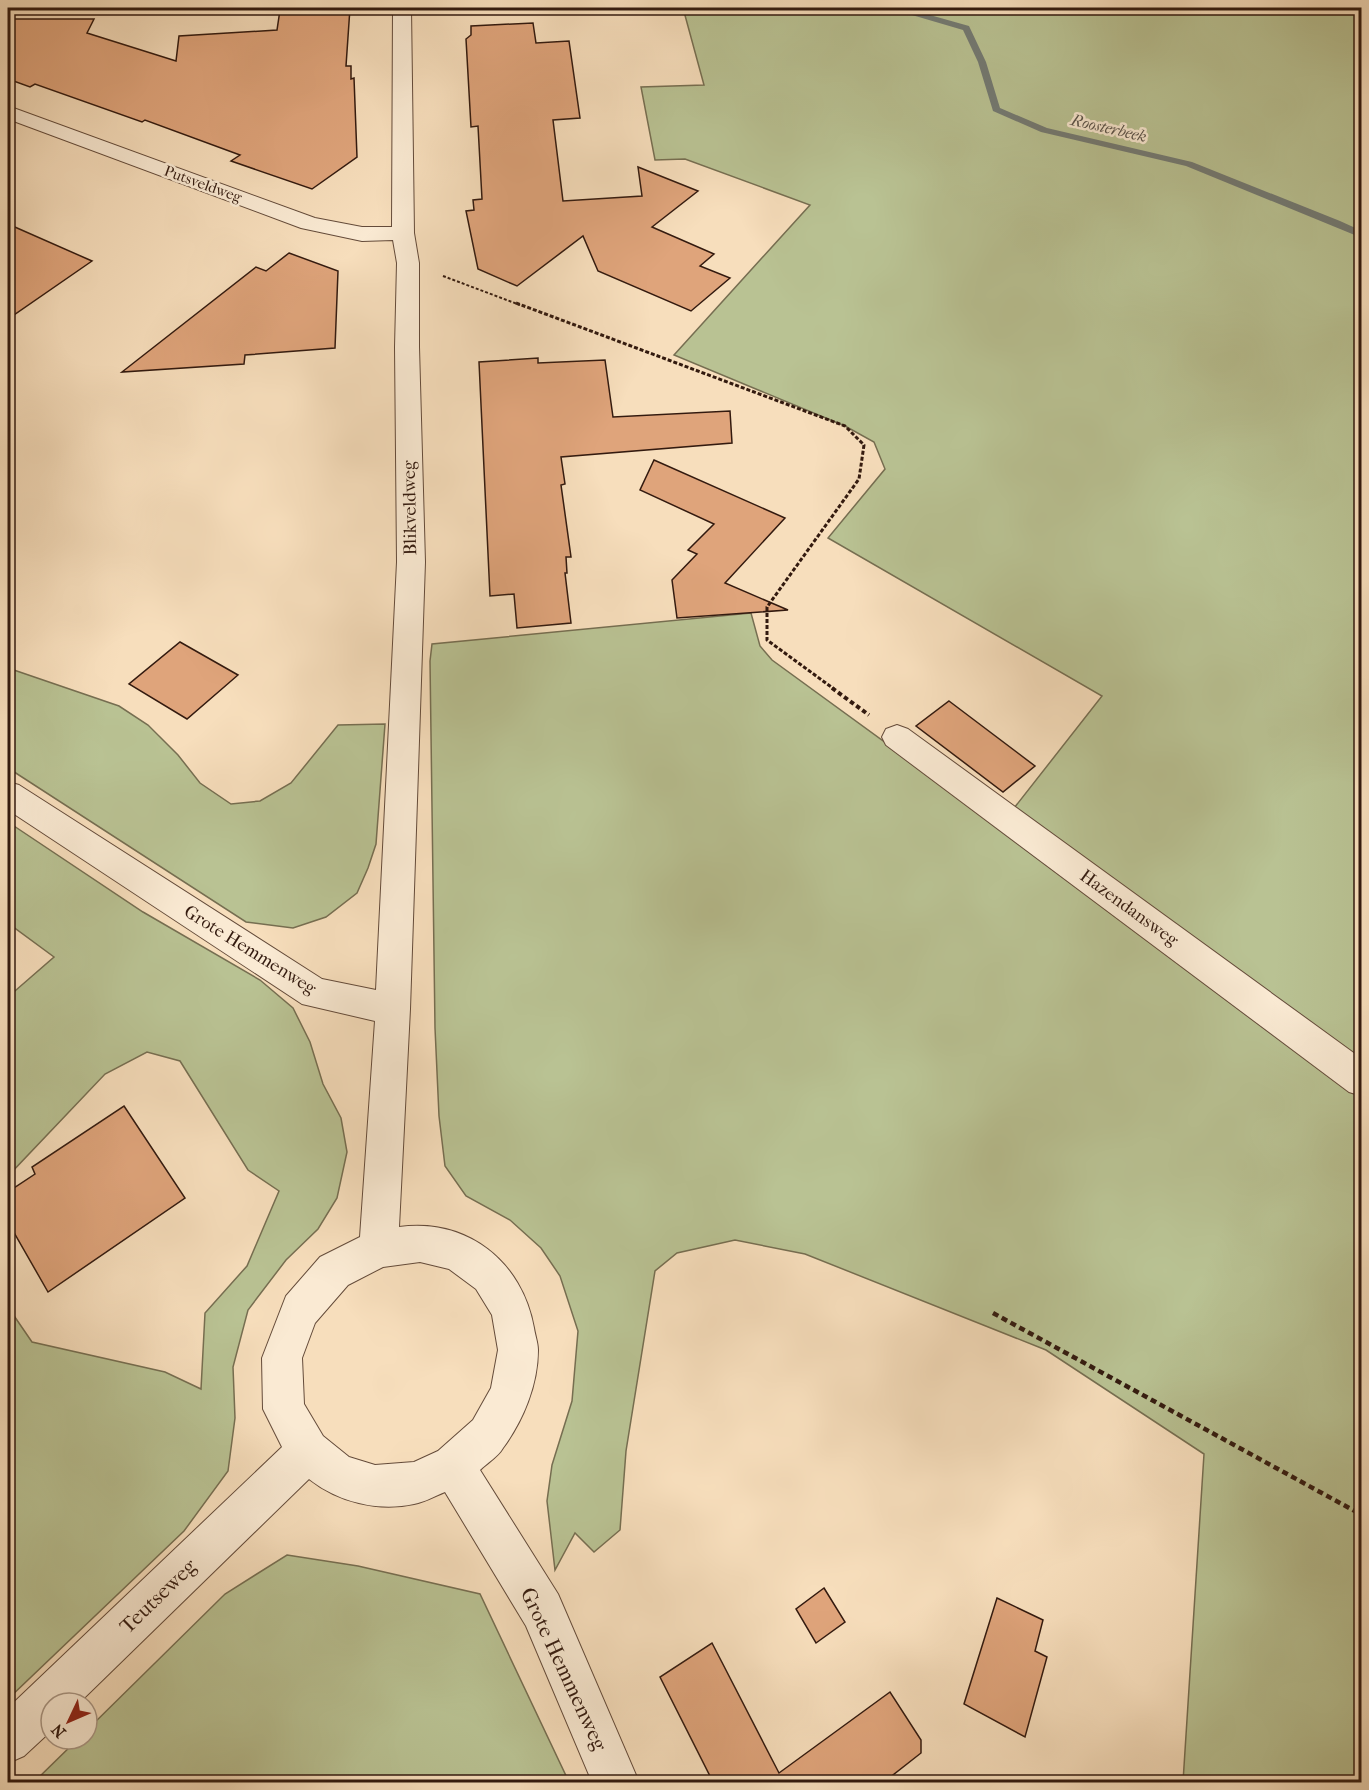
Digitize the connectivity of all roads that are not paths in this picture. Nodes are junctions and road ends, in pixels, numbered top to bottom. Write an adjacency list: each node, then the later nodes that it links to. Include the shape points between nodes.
1 (402, 8): 3 (street, Blikveldweg)
2 (8, 112): 3 (street, Putsveldweg, via 309,223 362,234)
3 (403, 233): 6 (street, Blikveldweg, via 408,263 411,562)
4 (897, 737): 7 (street, Hazendansweg)
5 (8, 794): 6 (street, Grote Hemmenweg, via 314,993)
6 (393, 1009): 8 (street)
7 (1362, 1080)
8 (379, 1248): 9 (street, via 334,1271 300,1310 282,1358 284,1409); 10 (street, via 420,1243 458,1252 490,1275 511,1309 518,1350 511,1394 488,1435)
9 (308, 1451): 10 (street, via 338,1475 375,1486 415,1483); 11 (street, Teutseweg)
10 (453, 1466): 12 (street, Grote Hemmenweg, via 542,1610)
11 (8, 1740)
12 (615, 1782)

